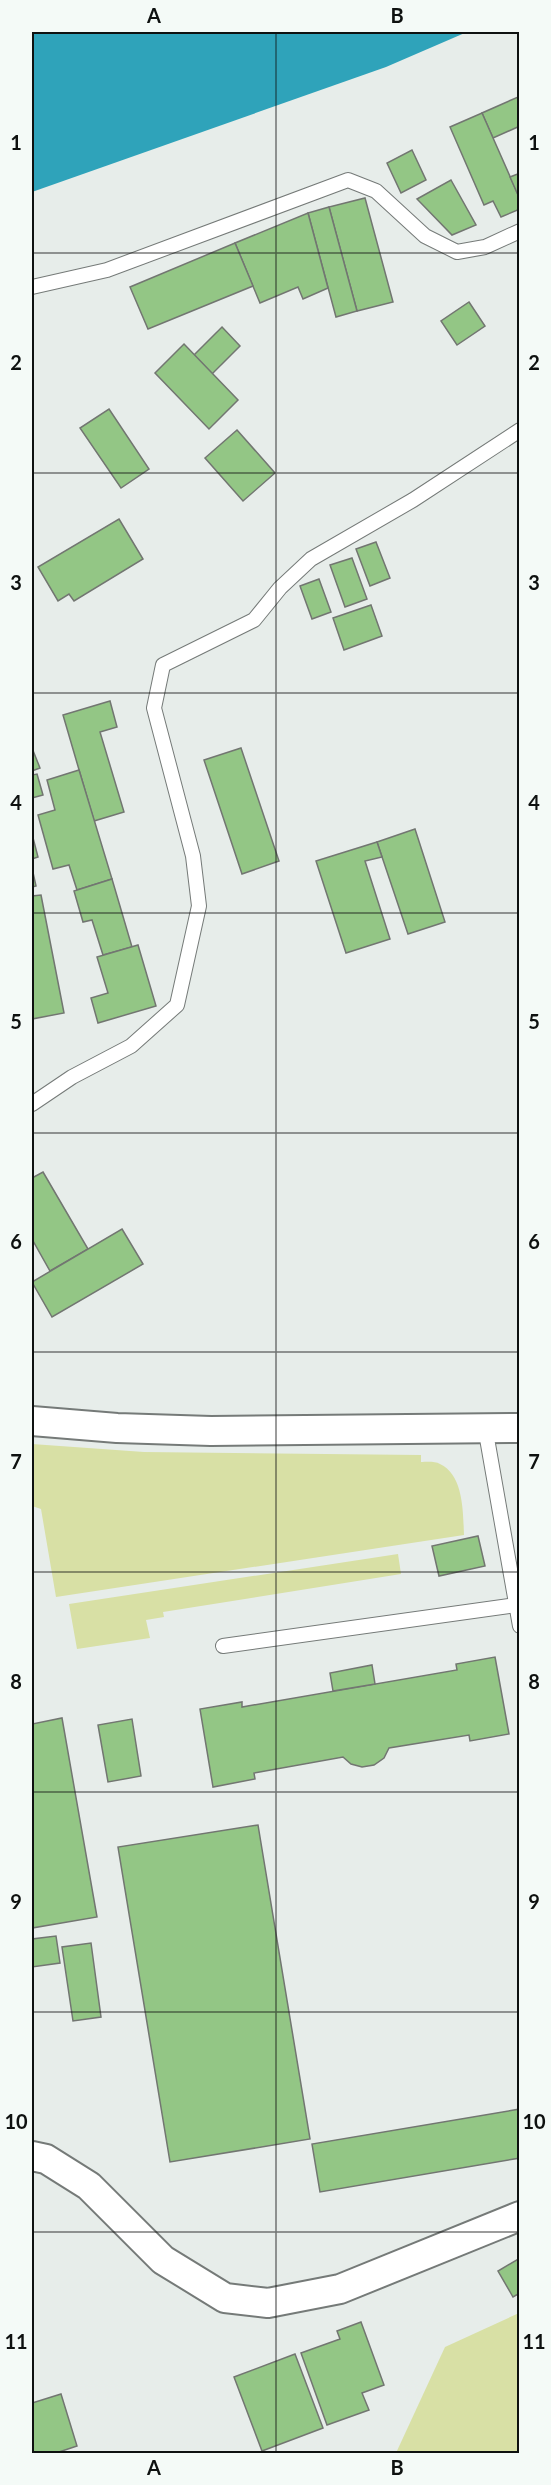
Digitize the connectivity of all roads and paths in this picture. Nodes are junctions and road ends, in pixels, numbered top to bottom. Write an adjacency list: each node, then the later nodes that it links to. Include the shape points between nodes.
1 (519, 231): 2 (lane, via 485,247 457,252 425,236 376,191 348,180 107,270)
2 (32, 287)
3 (519, 430): 4 (lane, via 413,500 311,559 254,620 163,665 154,708 194,856 199,906 177,1005 131,1046 72,1077)
4 (32, 1104)
5 (32, 1421): 6 (street, via 211,1431)
6 (485, 1427): 7 (street); 8 (lane)
7 (519, 1428)
8 (516, 1605): 9 (lane); 10 (lane)
9 (519, 1626)
10 (224, 1646)
11 (32, 2156): 12 (street, via 46,2159 89,2186 163,2260 225,2298 268,2303 339,2289)
12 (519, 2217)

